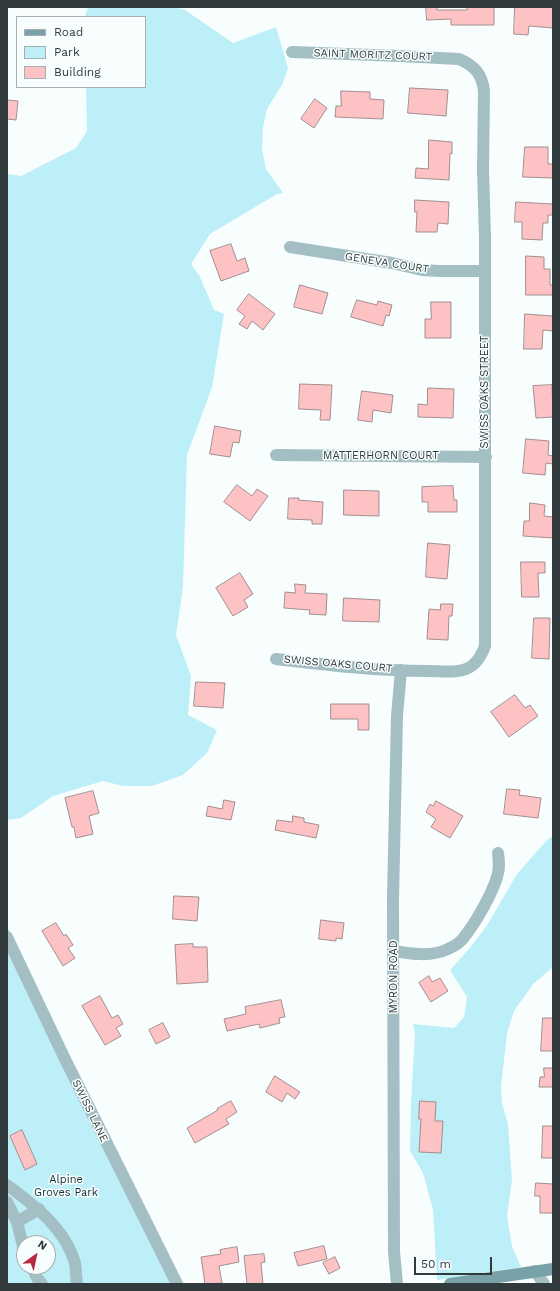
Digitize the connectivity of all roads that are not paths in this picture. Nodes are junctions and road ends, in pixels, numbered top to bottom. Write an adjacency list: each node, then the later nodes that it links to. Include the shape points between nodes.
1 (292, 52): 2 (street, SAINT MORITZ COURT)
2 (454, 59): 4 (street, SWISS OAKS STREET, via 468,63 476,69 483,82)
3 (290, 247): 4 (street, GENEVA COURT, via 422,270)
4 (485, 271): 6 (street, SWISS OAKS STREET)
5 (276, 455): 6 (street, MATTERHORN COURT)
6 (486, 457): 8 (street, SWISS OAKS STREET, via 485,646 482,654 471,667 463,670)
7 (276, 658): 8 (street, SWISS OAKS COURT, via 334,666)
8 (401, 670): 11 (street, MYRON ROAD, via 394,815)
9 (498, 852): 11 (street, via 498,876 473,923 457,944 447,950 424,954)
10 (7, 937): 22 (street, SWISS LANE)
11 (394, 951): 23 (street, MYRON ROAD, via 394,1252)
12 (7, 1185): 14 (street)
13 (7, 1202): 15 (street)
14 (39, 1209): 15 (street); 21 (street, via 65,1240 75,1263)
15 (16, 1222): 16 (street)
16 (20, 1235)
17 (553, 1269): 18 (main road)
18 (535, 1271): 24 (main road); 25 (street)
19 (37, 1275): 20 (street)
20 (42, 1284)
21 (77, 1284)
22 (177, 1284)
23 (397, 1284)
24 (450, 1284)
25 (544, 1284)

